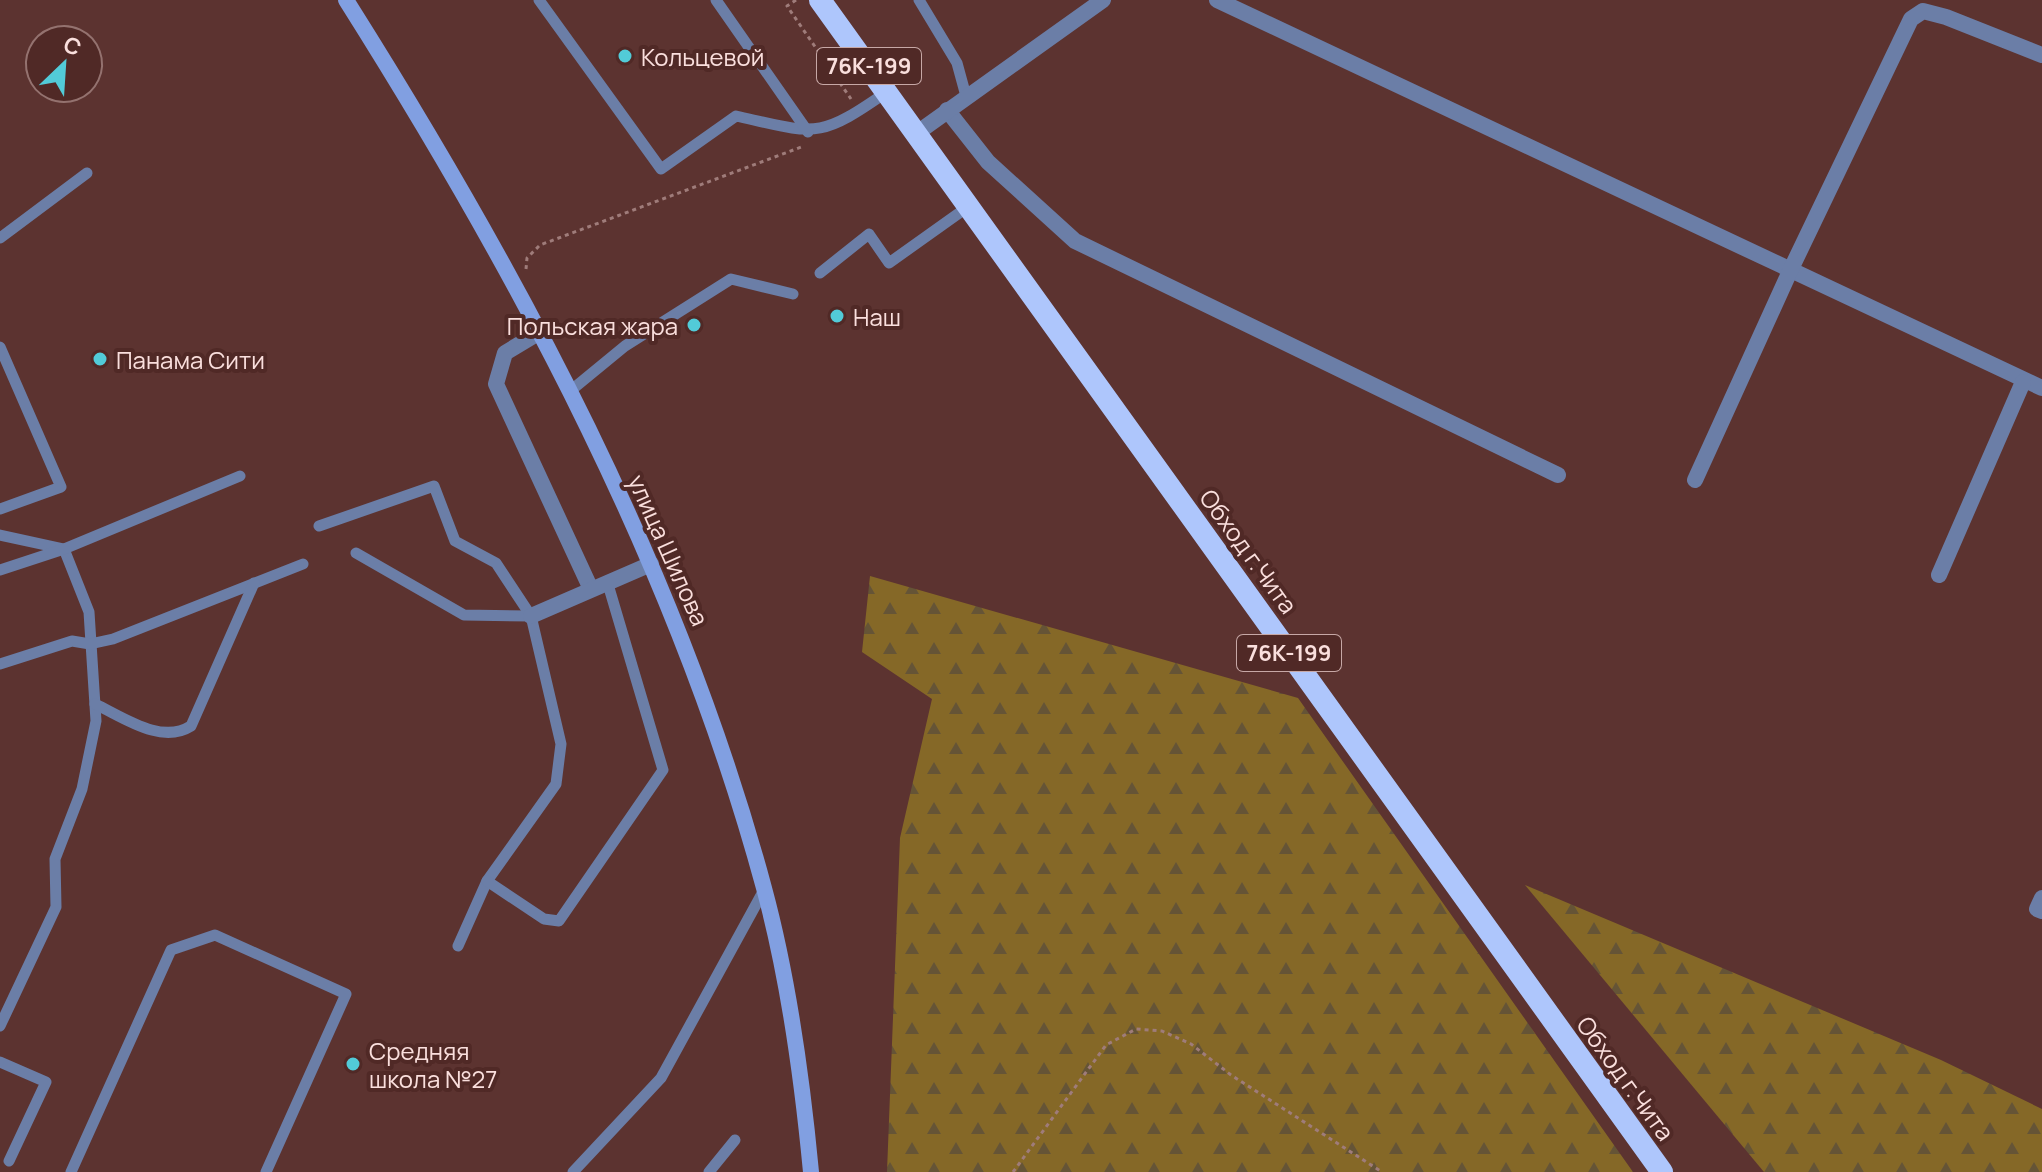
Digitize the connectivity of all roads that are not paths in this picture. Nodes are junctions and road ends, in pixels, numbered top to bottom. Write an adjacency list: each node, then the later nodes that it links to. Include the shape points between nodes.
1 (346, 0): 20 (main road, улица Шилова, via 444,158)
2 (539, 0): 12 (lane, via 661,169 736,116)
3 (716, 0): 12 (lane)
4 (820, 0): 9 (highway, Обход г.Чита / 76К-199)
5 (919, 0): 10 (lane, via 957,63)
6 (1103, 0): 10 (street)
7 (1217, 0): 17 (street)
8 (2042, 55): 17 (street, via 1946,17 1923,11 1911,19)
9 (888, 91): 12 (lane, via 842,123); 13 (highway, Обход г.Чита / 76К-199)
10 (966, 96): 11 (street)
11 (947, 110): 13 (street); 25 (street, via 988,162 1075,241)
12 (808, 132)
13 (917, 133): 15 (highway, Обход г.Чита / 76К-199)
14 (87, 173): 16 (lane)
15 (969, 206): 18 (lane, via 889,263 869,234); 58 (highway, Обход г.Чита / 76К-199)
16 (0, 238)
17 (1791, 269): 22 (street); 27 (street)
18 (820, 273)
19 (793, 294): 24 (lane, via 731,279 625,346)
20 (540, 332): 24 (main road, улица Шилова); 39 (street, via 505,353 496,384)
21 (0, 347): 28 (lane, via 61,487)
22 (2023, 382): 23 (street); 36 (street)
23 (2042, 388)
24 (569, 392): 34 (main road, улица Шилова)
25 (1558, 475)
26 (240, 476): 31 (lane)
27 (1695, 480)
28 (0, 509)
29 (319, 526): 40 (lane, via 434,486 455,541 496,563)
30 (0, 535): 31 (lane)
31 (64, 549): 35 (lane); 41 (lane, via 89,612)
32 (356, 553): 40 (lane, via 464,615)
33 (303, 564): 38 (lane)
34 (651, 564): 37 (street); 45 (main road, улица Шилова, via 699,679)
35 (0, 570)
36 (1939, 575)
37 (607, 581): 39 (street); 44 (lane, via 663,770 559,921 544,919)
38 (254, 583): 41 (lane); 43 (lane, via 191,726 179,734 153,731)
39 (590, 587): 40 (street)
40 (531, 616): 44 (lane, via 561,744 556,784)
41 (90, 644): 42 (lane, via 72,641); 43 (lane)
42 (0, 664)
43 (95, 704): 49 (lane, via 82,789 55,859 56,907)
44 (487, 881): 48 (lane)
45 (764, 889): 55 (lane, via 661,1078); 57 (main road, улица Шилова, via 802,1083)
46 (2042, 898): 47 (street, via 2037,909)
47 (2042, 911)
48 (458, 946)
49 (0, 1026)
50 (0, 1062): 52 (lane, via 46,1082)
51 (735, 1140): 56 (lane)
52 (9, 1161)
53 (71, 1172): 54 (lane, via 171,950 215,935 346,994)
54 (266, 1172)
55 (573, 1172)
56 (709, 1172)
57 (811, 1172)
58 (1662, 1172)

